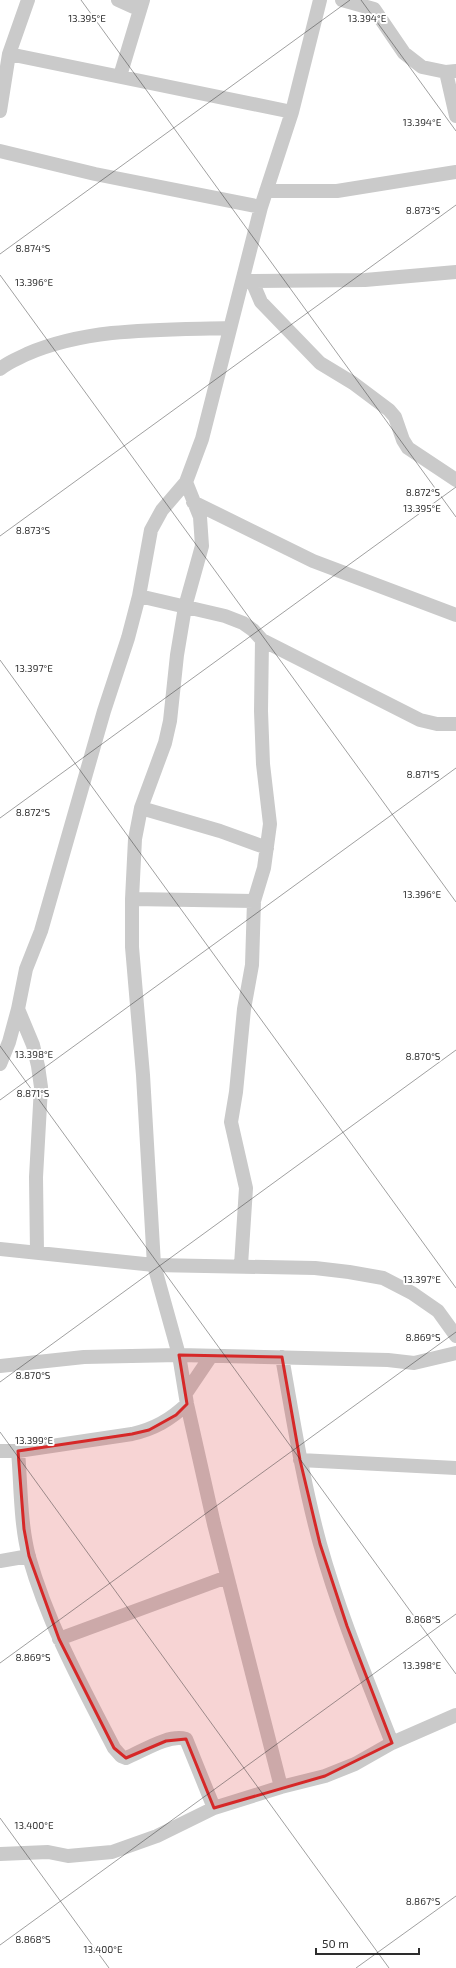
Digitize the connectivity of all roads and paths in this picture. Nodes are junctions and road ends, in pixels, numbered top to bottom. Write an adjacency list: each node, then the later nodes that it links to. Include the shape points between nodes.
1 (28, 0): 7 (street)
2 (118, 0): 5 (street)
3 (320, 0): 11 (street)
4 (342, 0): 6 (street)
5 (141, 5): 9 (street)
6 (375, 5): 8 (street, via 404,53 422,67)
7 (9, 54): 9 (street); 10 (street)
8 (451, 72): 12 (street)
9 (120, 76): 11 (street)
10 (0, 111)
11 (292, 112): 15 (street)
12 (456, 116)
13 (0, 150): 16 (street, via 95,174)
14 (456, 172): 15 (street, via 338,191)
15 (266, 191): 16 (street)
16 (261, 207): 18 (street)
17 (456, 272): 18 (street, via 365,280)
18 (247, 281): 19 (street); 21 (street, via 261,302 320,363 353,383 389,410 395,417 408,448)
19 (230, 328): 20 (street, via 122,332 85,337 38,349); 22 (street, via 202,439)
20 (0, 369)
21 (456, 480)
22 (186, 482): 23 (street); 24 (street, via 162,510 151,530)
23 (193, 502): 25 (street, via 200,517 202,546); 26 (street, via 313,561)
24 (139, 596): 25 (street); 33 (street, via 59,869 26,969)
25 (185, 607): 27 (street, via 243,623); 29 (street, via 170,721 165,743)
26 (456, 615)
27 (262, 640): 28 (street, via 420,720 437,724); 30 (street, via 263,764 270,824)
28 (456, 724)
29 (141, 808): 30 (street); 31 (street, via 135,839)
30 (267, 848): 32 (street)
31 (132, 899): 32 (street); 37 (street, via 132,947 143,1075)
32 (254, 901): 38 (street, via 252,965 244,1009 231,1122 246,1188)
33 (18, 1009): 34 (street); 36 (street, via 33,1045 41,1087 36,1177)
34 (0, 1064)
35 (0, 1249): 36 (street)
36 (37, 1252): 37 (street)
37 (154, 1265): 38 (street); 41 (street)
38 (241, 1265): 39 (street, via 315,1268 383,1278 412,1293 438,1311)
39 (456, 1336)
40 (456, 1353): 43 (street, via 414,1363)
41 (179, 1355): 42 (street); 44 (street, via 84,1357); 45 (street)
42 (211, 1356): 43 (street); 45 (street)
43 (282, 1357): 48 (street)
44 (0, 1366)
45 (186, 1398): 47 (street, via 176,1415 149,1430); 52 (street)
46 (0, 1451): 47 (street)
47 (18, 1451): 50 (street, via 24,1528)
48 (300, 1460): 49 (street); 55 (street, via 320,1544 346,1626)
49 (456, 1468)
50 (29, 1556): 51 (street); 53 (street)
51 (0, 1561)
52 (227, 1577): 53 (street); 56 (street)
53 (59, 1639): 57 (street, via 114,1748 121,1756 126,1758 166,1741 186,1739)
54 (456, 1715): 55 (street)
55 (392, 1743): 56 (street, via 355,1764 325,1776)
56 (281, 1787): 57 (street)
57 (214, 1808): 58 (street, via 157,1836 112,1852 68,1856 48,1852)
58 (0, 1854)

